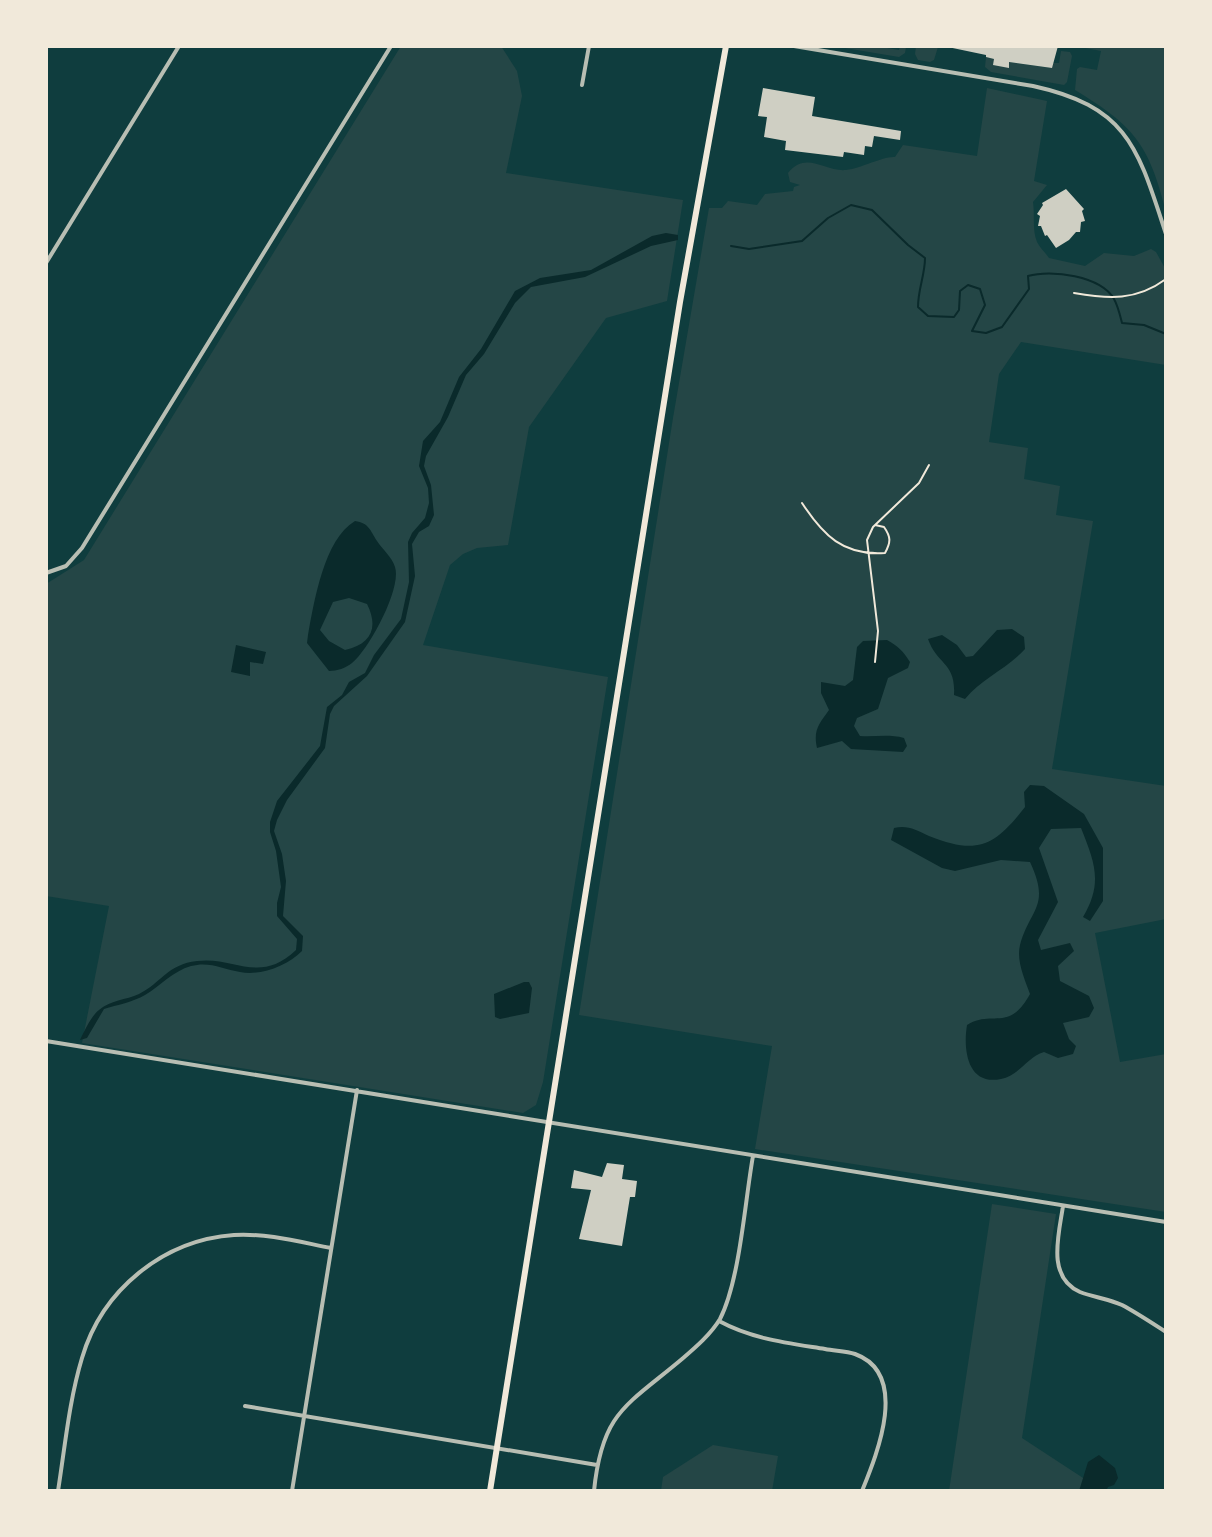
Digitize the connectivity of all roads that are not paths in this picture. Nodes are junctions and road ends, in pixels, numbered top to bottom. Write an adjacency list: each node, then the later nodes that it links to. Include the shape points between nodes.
1 (179, 46): 8 (street)
2 (391, 46): 9 (street, via 82,548 66,566)
3 (589, 46): 6 (street)
4 (726, 46): 12 (main road)
5 (794, 46): 7 (street, via 1033,86 1087,103 1122,132 1138,155)
6 (582, 85)
7 (1166, 234)
8 (46, 263)
9 (46, 573)
10 (46, 1041): 11 (street)
11 (357, 1090): 12 (street); 16 (street)
12 (547, 1122): 13 (street); 21 (main road)
13 (753, 1156): 14 (street); 17 (street, via 732,1286)
14 (1063, 1206): 15 (street); 18 (street, via 1057,1265 1065,1283 1121,1305)
15 (1166, 1222)
16 (331, 1248): 20 (street); 23 (street, via 234,1235 178,1247 149,1263 99,1318 82,1357)
17 (719, 1321): 22 (street, via 620,1412 601,1445); 27 (street, via 754,1337 856,1355 874,1366 887,1396 876,1455)
18 (1166, 1332)
19 (245, 1406): 20 (street)
20 (304, 1416): 21 (street); 24 (street)
21 (497, 1448): 22 (street); 25 (main road)
22 (597, 1465): 26 (street)
23 (58, 1491)
24 (292, 1491)
25 (490, 1491)
26 (594, 1491)
27 (862, 1491)

